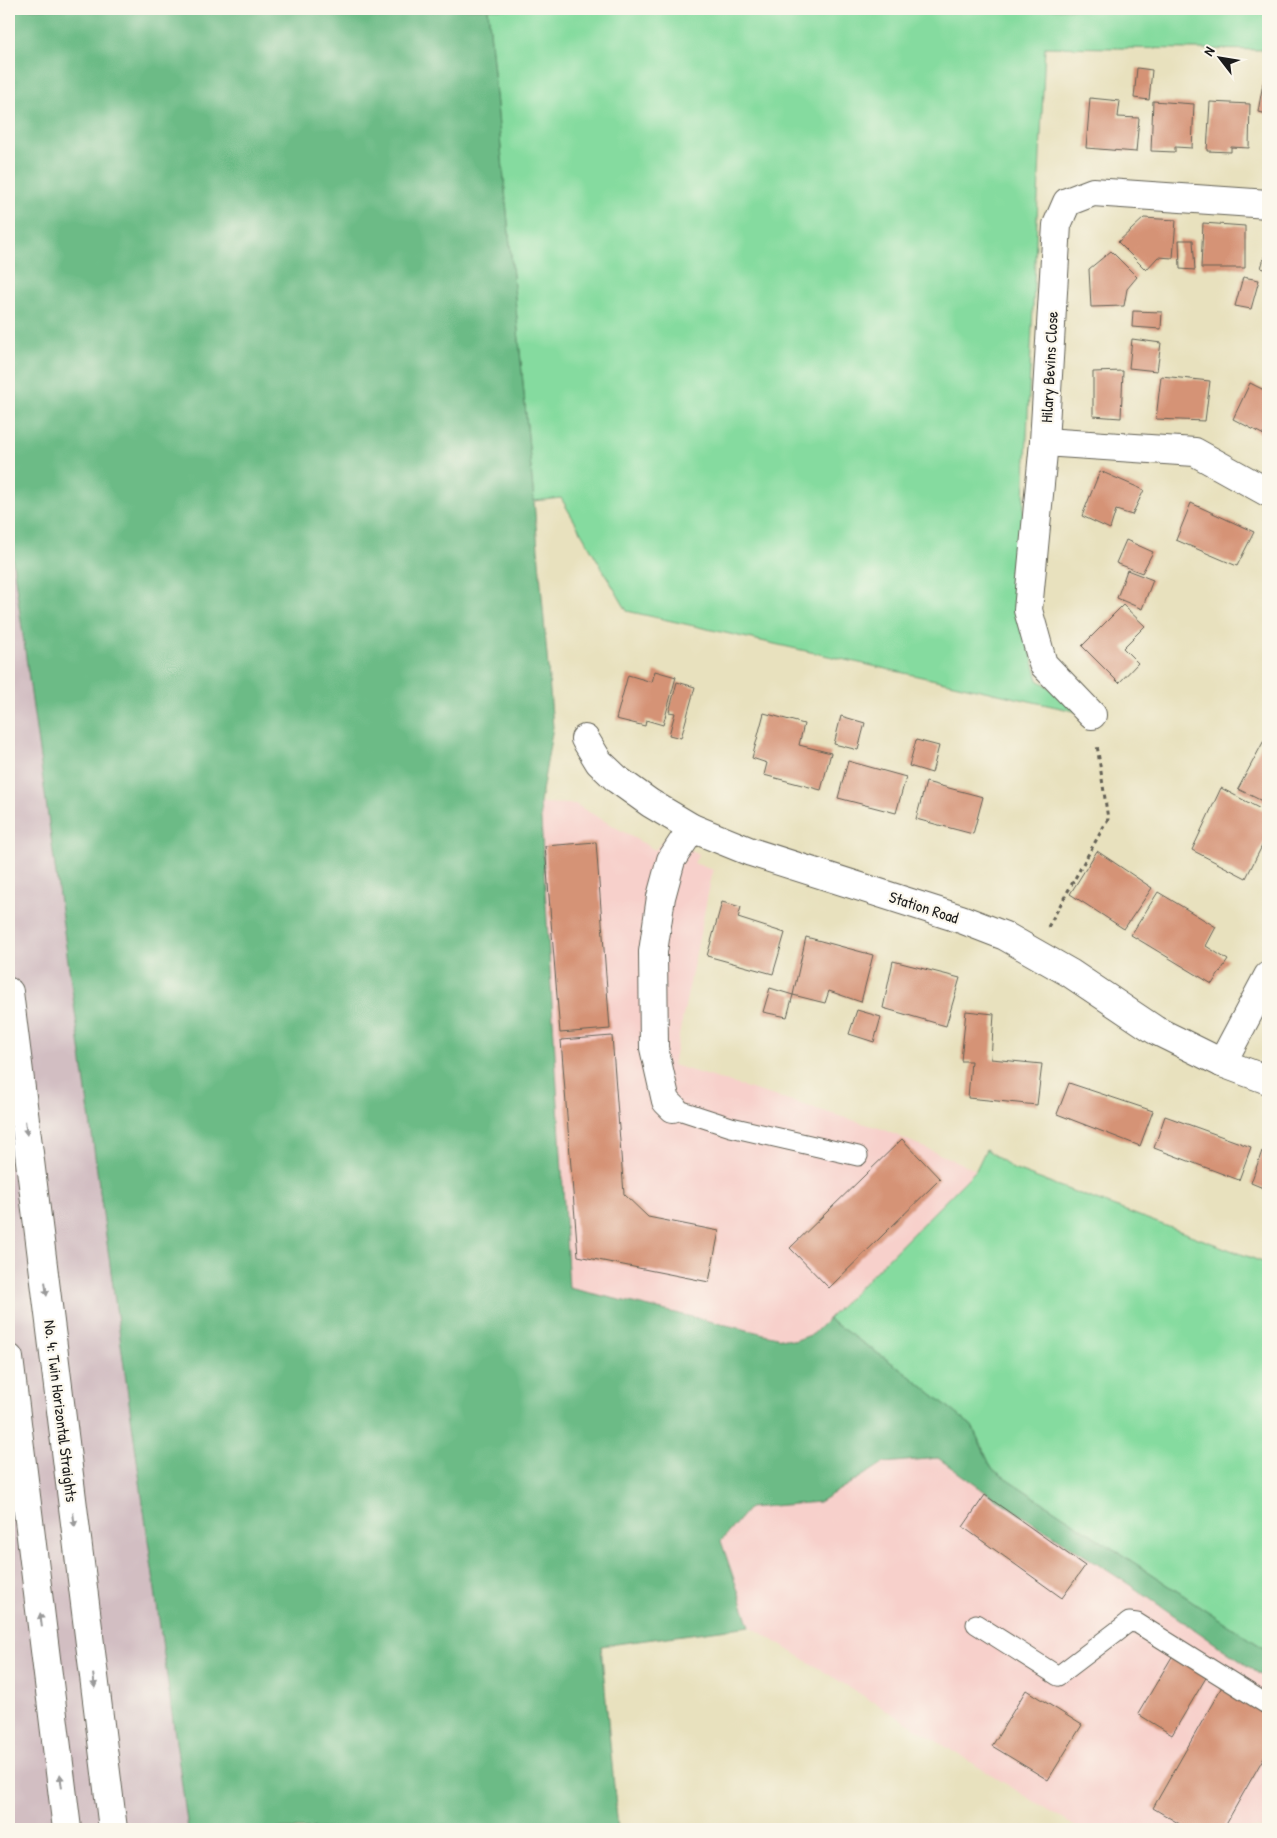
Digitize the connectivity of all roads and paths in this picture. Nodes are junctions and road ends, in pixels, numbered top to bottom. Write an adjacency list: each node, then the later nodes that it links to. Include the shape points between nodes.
1 (1268, 204): 2 (street, Hilary Bevins Close, via 1093,192 1067,202 1057,224)
2 (1044, 442): 3 (street, via 1195,452); 4 (street, Hilary Bevins Close, via 1028,610 1043,664)
3 (1267, 492)
4 (1092, 715): 7 (path, via 1108,818)
5 (585, 739): 6 (street, Station Road, via 599,762 618,780)
6 (692, 828): 7 (street, Station Road, via 751,852 961,919); 12 (street, via 671,860 660,898 653,952 654,1048 666,1101)
7 (1034, 951): 10 (street, Station Road, via 1155,1030)
8 (1268, 976): 10 (street)
9 (9, 992): 18 (street, No. 4: Twin Horizontal Straights, one-way to 18)
10 (1222, 1063): 11 (street, Station Road)
11 (1268, 1080)
12 (673, 1108): 13 (lane, via 731,1127)
13 (858, 1156)
14 (9, 1358): 17 (street, one-way to 14)
15 (976, 1624): 16 (lane, via 1058,1676 1129,1622 1137,1623)
16 (1268, 1705)
17 (68, 1829)
18 (113, 1829)

